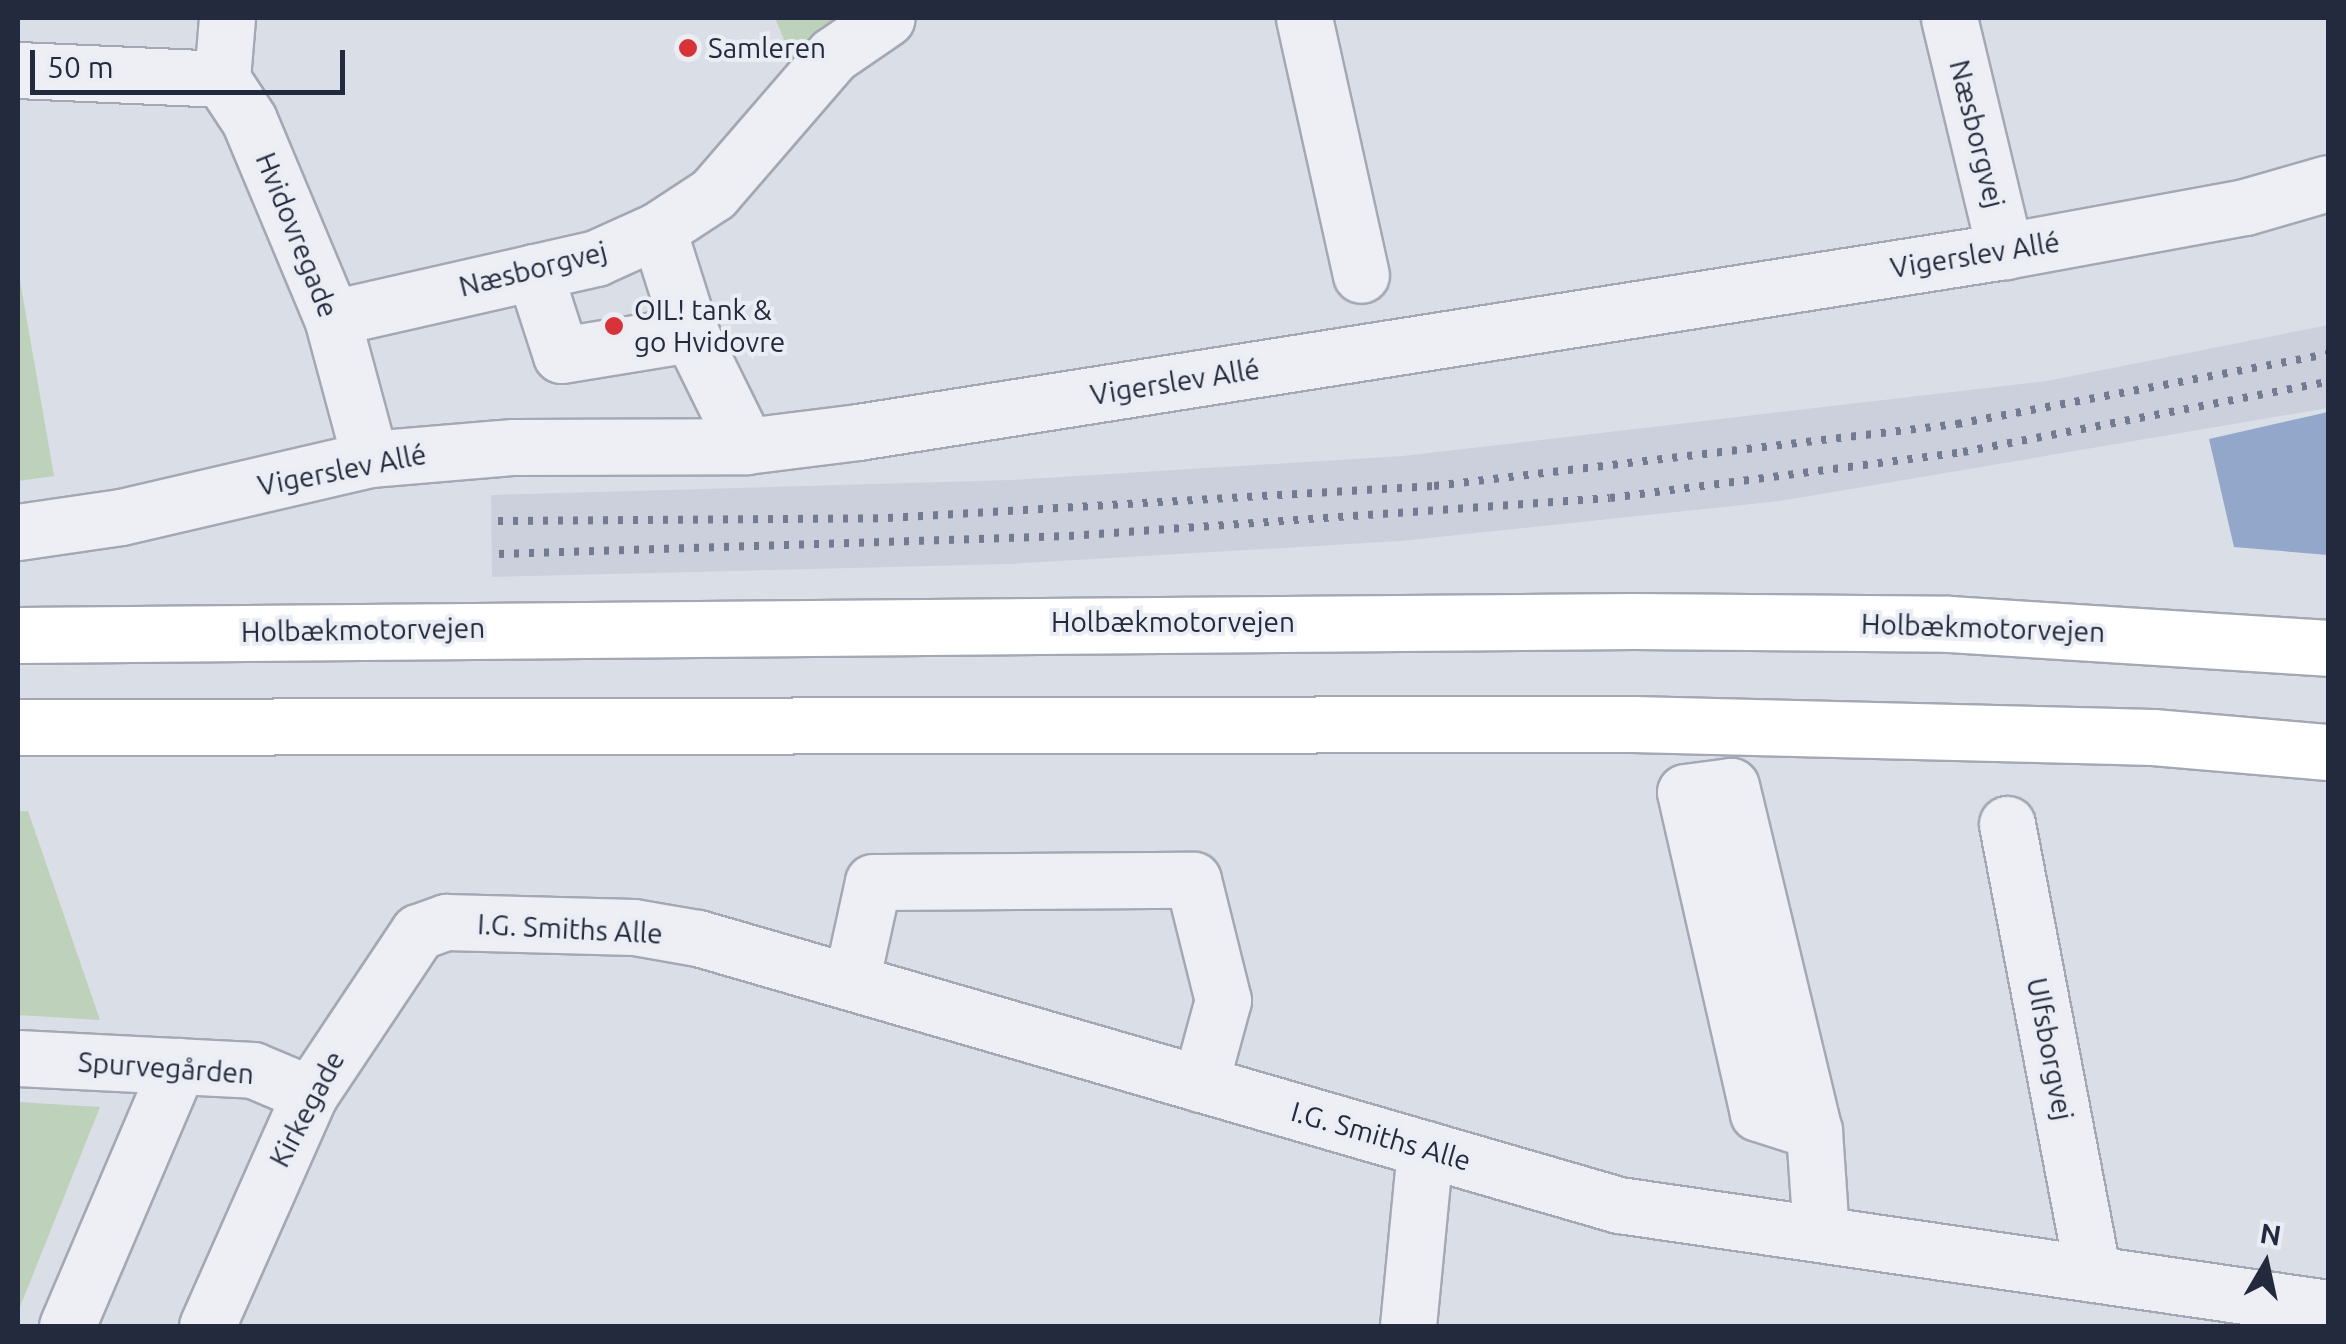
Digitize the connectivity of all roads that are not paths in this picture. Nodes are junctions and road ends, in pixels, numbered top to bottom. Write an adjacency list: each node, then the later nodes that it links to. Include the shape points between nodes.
1 (227, 18): 6 (street)
2 (887, 18): 8 (street, Næsborgvej, via 833,55 713,194)
3 (1304, 18): 11 (street)
4 (1949, 18): 9 (street, Næsborgvej)
5 (18, 70): 6 (street)
6 (222, 79): 12 (street, Hvidovregade, via 249,120)
7 (2328, 184): 9 (street, Vigerslev Allé, via 2245,207)
8 (658, 230): 10 (street, Næsborgvej, via 596,258); 13 (street)
9 (2005, 250): 14 (street, Vigerslev Allé)
10 (534, 272): 12 (street, Næsborgvej); 13 (street, via 561,355)
11 (1362, 275)
12 (332, 318): 15 (street, Hvidovregade)
13 (691, 334): 14 (street)
14 (746, 446): 15 (street, Vigerslev Allé, via 514,446)
15 (370, 459): 16 (street, Vigerslev Allé, via 134,515)
16 (18, 532)
17 (18, 635): 18 (main road, Holbækmotorvejen, via 1634,621 1948,624)
18 (2328, 648)
19 (18, 727): 20 (main road, via 1633,724 2113,736)
20 (2328, 752)
21 (2008, 824): 31 (street, Ulfsborgvej)
22 (446, 922): 23 (street, I.G. Smiths Alle, via 634,927); 27 (street, Kirkegade, via 418,932)
23 (851, 982): 26 (street, I.G. Smiths Alle); 26 (street, via 873,882 1193,880 1223,1000)
24 (18, 1058): 25 (street, Spurvegården)
25 (178, 1066): 27 (street, Spurvegården, via 253,1070); 33 (street)
26 (1200, 1084): 29 (street, I.G. Smiths Alle)
27 (310, 1094): 34 (street, Kirkegade)
28 (1814, 1131): 28 (street, via 1731,786 1685,792 1758,1112); 30 (street)
29 (1425, 1149): 30 (street, I.G. Smiths Alle, via 1619,1205); 35 (street)
30 (1822, 1234): 31 (street, I.G. Smiths Alle)
31 (2093, 1274): 32 (street, I.G. Smiths Alle)
32 (2328, 1308)
33 (67, 1326)
34 (206, 1326)
35 (1408, 1326)

